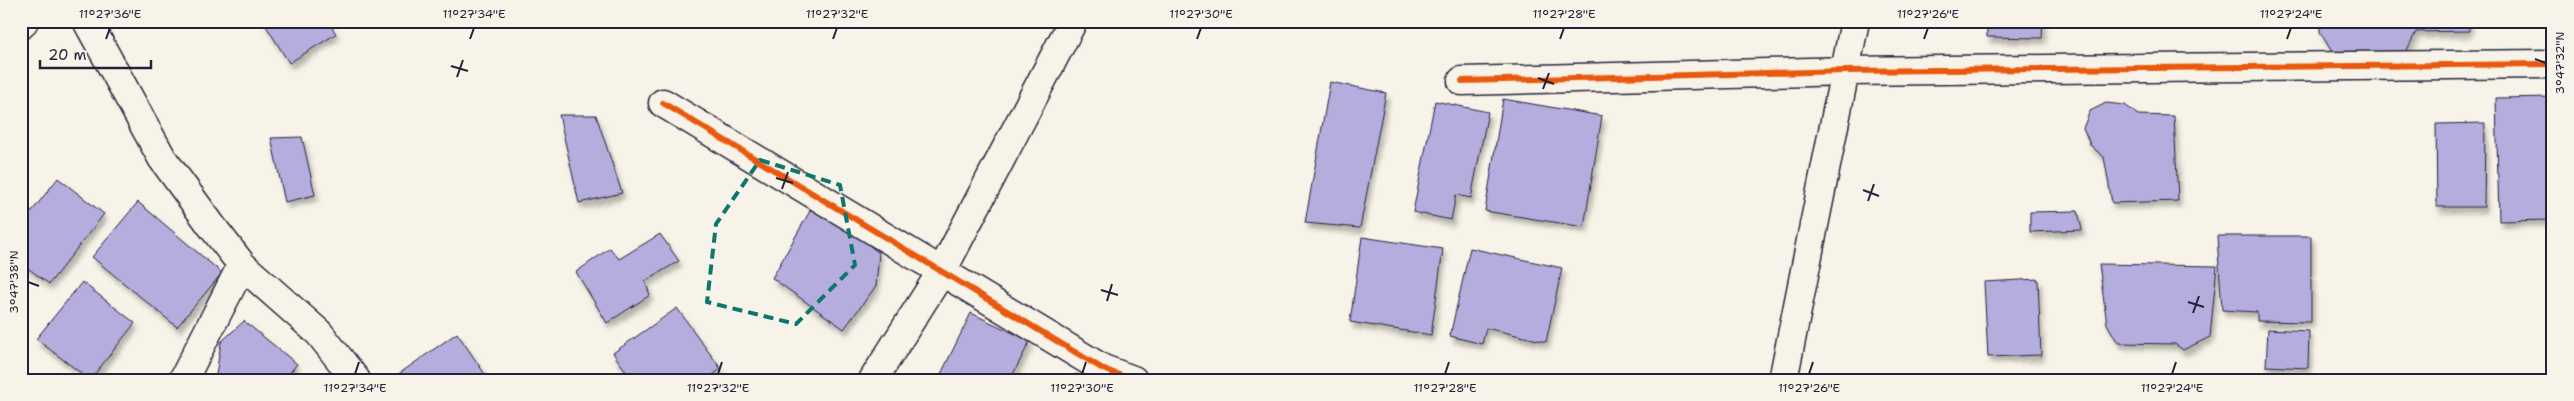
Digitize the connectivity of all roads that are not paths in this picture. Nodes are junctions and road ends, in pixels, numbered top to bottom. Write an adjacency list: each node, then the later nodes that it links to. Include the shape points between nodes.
1 (24, 21): 5 (street)
2 (87, 21): 10 (street, via 162,158)
3 (1073, 21): 11 (street)
4 (1855, 21): 7 (street)
5 (21, 25)
6 (2553, 64): 7 (street)
7 (1846, 71): 8 (street); 16 (street)
8 (1462, 80)
9 (663, 102): 11 (street)
10 (242, 265): 12 (street); 13 (street, via 318,333)
11 (942, 272): 14 (street); 15 (street, via 1103,369)
12 (183, 380)
13 (356, 380)
14 (873, 380)
15 (1133, 380)
16 (1783, 380)

